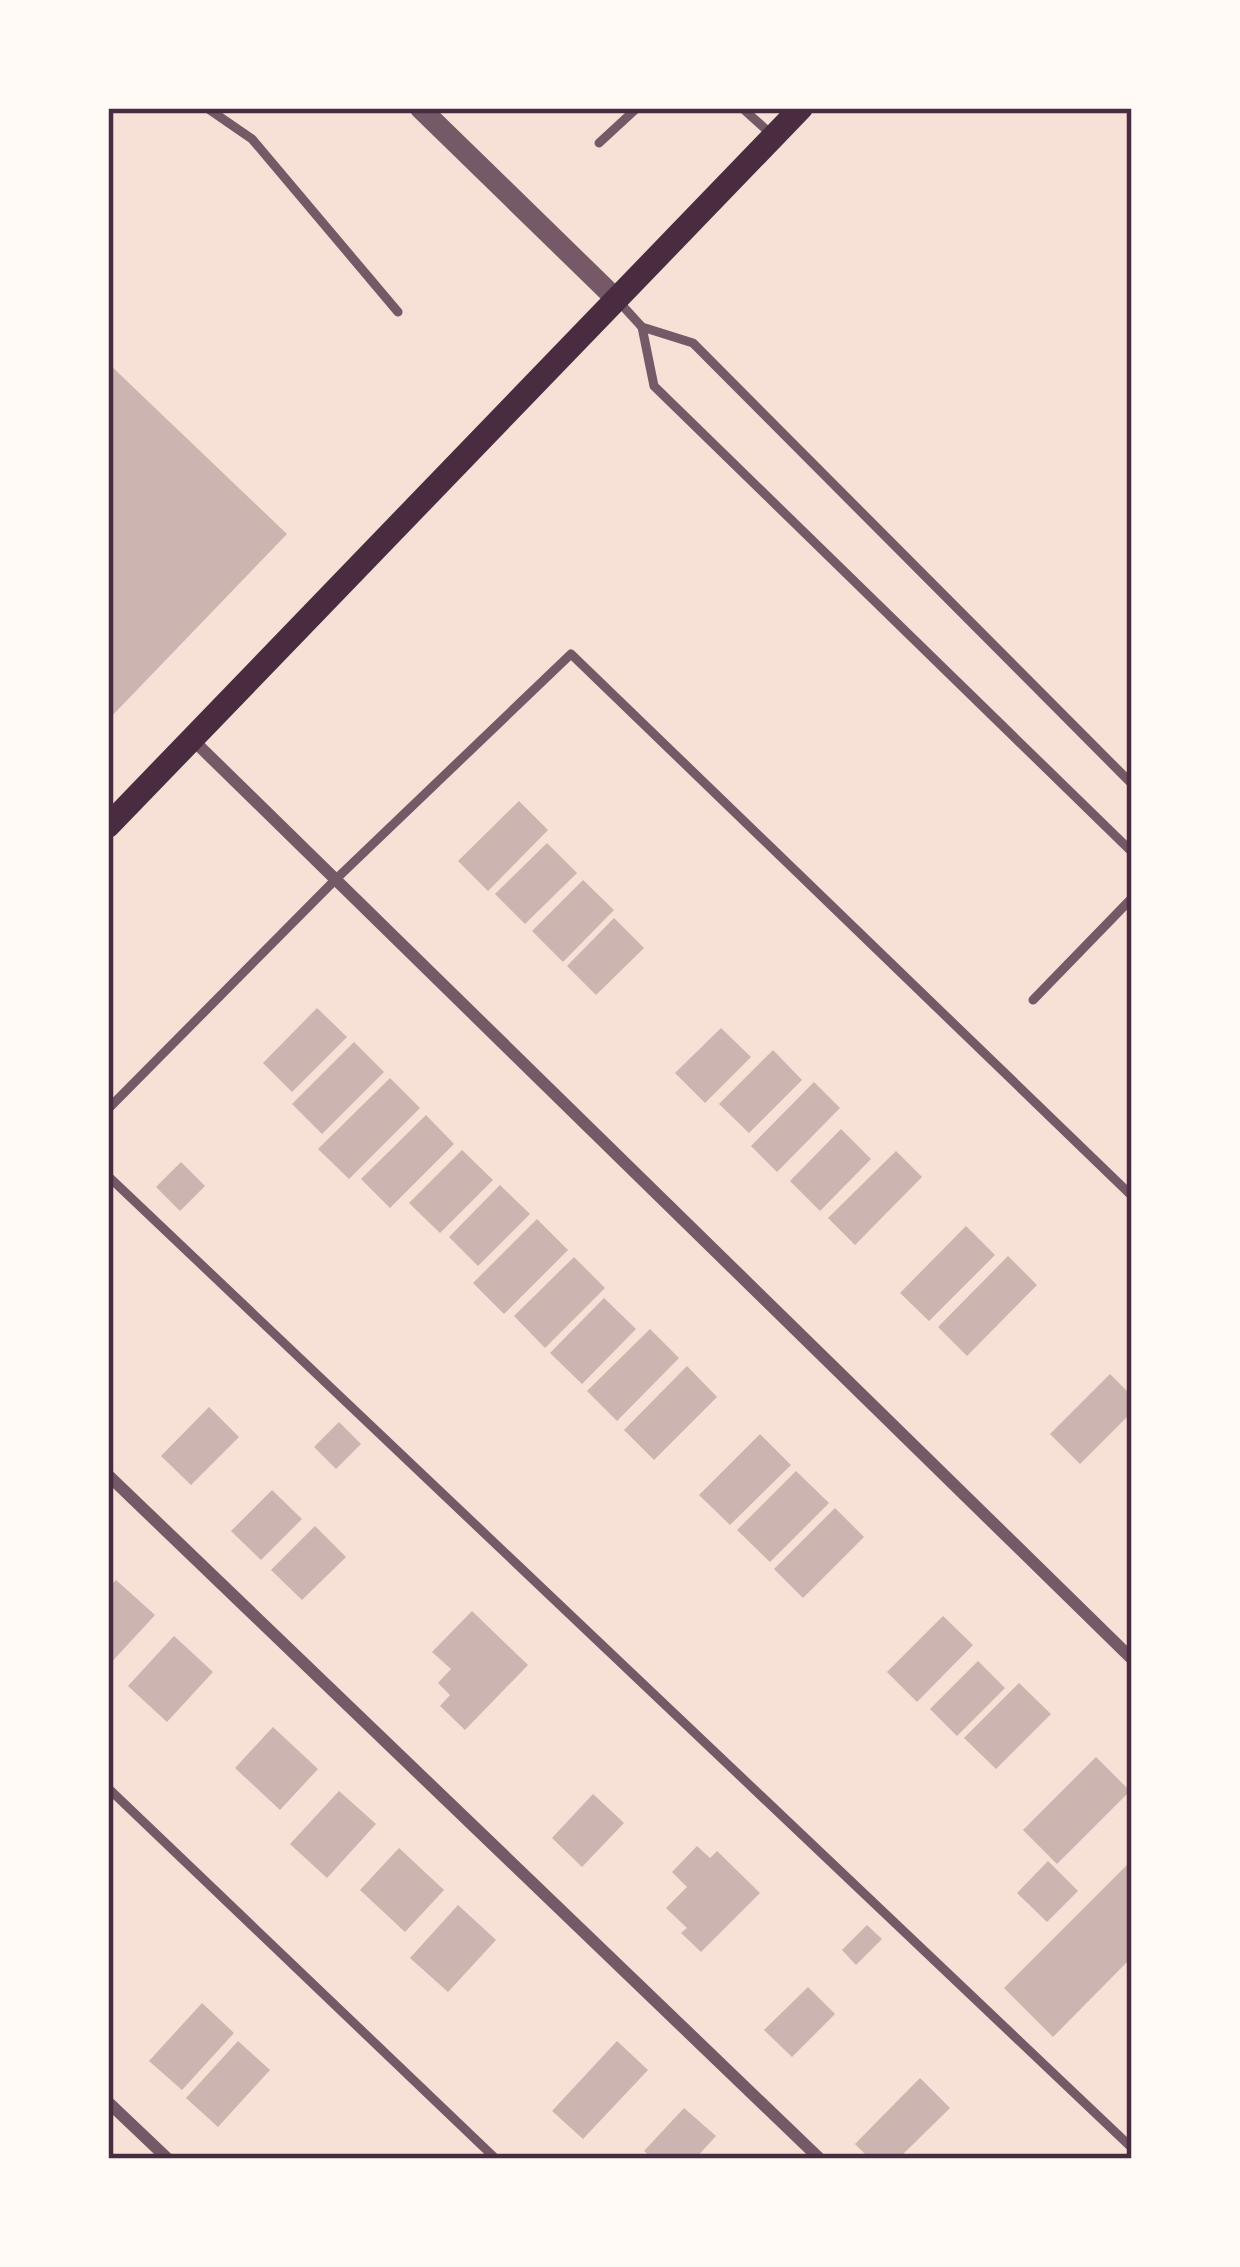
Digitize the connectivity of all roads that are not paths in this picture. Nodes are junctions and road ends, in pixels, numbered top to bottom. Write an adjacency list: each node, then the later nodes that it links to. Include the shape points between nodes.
1 (207, 108): 9 (lane, via 252,139)
2 (420, 108): 8 (street)
3 (637, 108): 7 (lane)
4 (742, 108): 6 (lane)
5 (801, 108): 6 (main road)
6 (774, 136): 8 (main road)
7 (599, 143)
8 (616, 299): 10 (lane); 11 (main road)
9 (398, 312)
10 (642, 327): 12 (lane, via 693,343); 14 (lane, via 654,386)
11 (193, 740): 13 (main road); 15 (street)
12 (1132, 784)
13 (108, 826)
14 (1132, 852)
15 (334, 881): 18 (lane); 20 (lane, via 571,654); 22 (street)
16 (1132, 898): 17 (lane)
17 (1033, 1000)
18 (108, 1109)
19 (108, 1176): 25 (lane)
20 (1132, 1196)
21 (108, 1475): 28 (street)
22 (1132, 1659)
23 (108, 1788): 27 (lane)
24 (108, 2102): 26 (street)
25 (1132, 2148)
26 (168, 2159)
27 (496, 2159)
28 (820, 2159)

